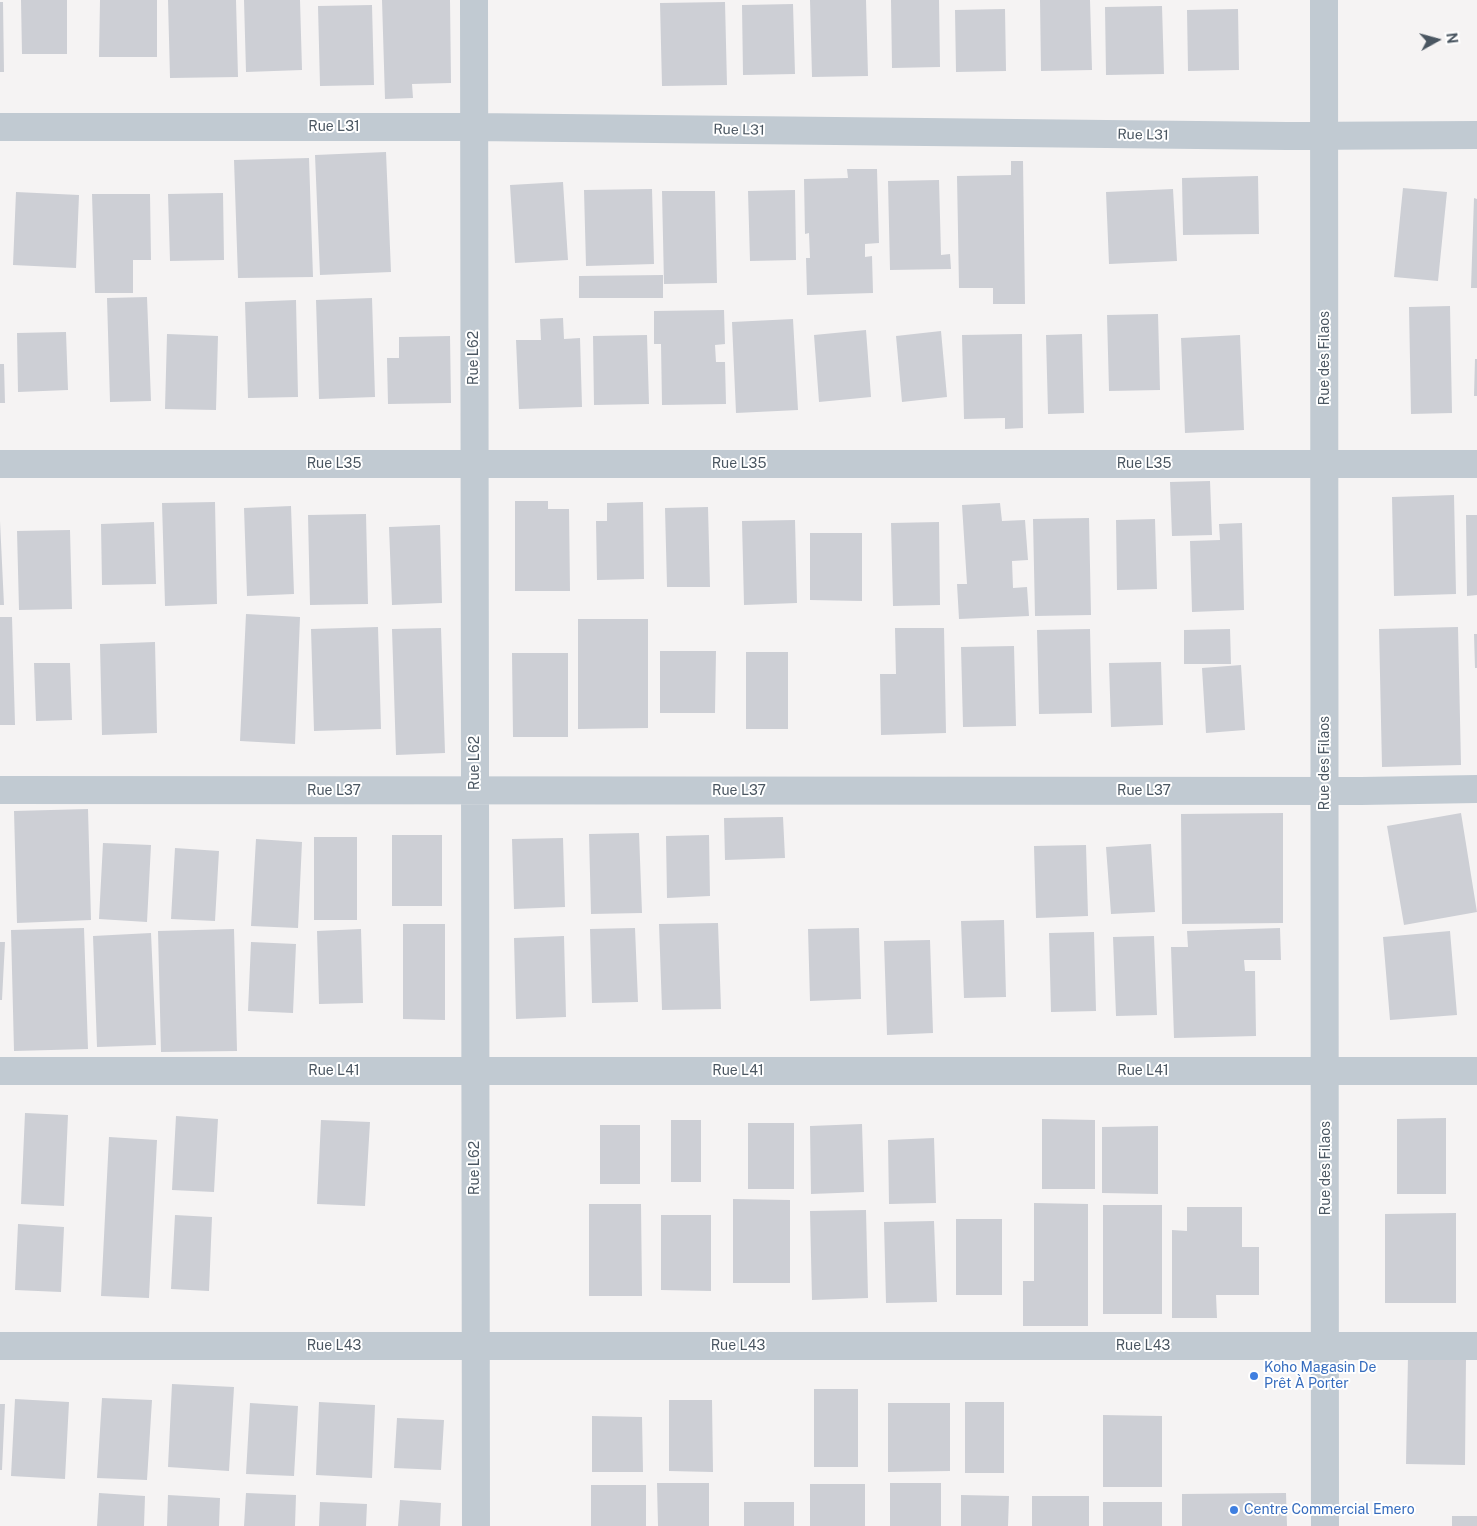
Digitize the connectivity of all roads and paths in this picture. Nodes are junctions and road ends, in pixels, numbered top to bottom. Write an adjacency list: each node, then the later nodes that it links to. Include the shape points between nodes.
1 (474, 0): 4 (street, Rue L62)
2 (1324, 0): 6 (street, Rue des Filaos)
3 (0, 127): 4 (street, Rue L31)
4 (474, 127): 6 (street, Rue L31); 8 (street, Rue L62)
5 (1477, 135): 6 (street, Rue L31)
6 (1325, 136): 9 (street, Rue des Filaos)
7 (0, 464): 8 (street, Rue L35)
8 (475, 464): 9 (street, Rue L35); 13 (street, Rue L62)
9 (1325, 464): 10 (street, Rue L35); 14 (street, Rue des Filaos)
10 (1477, 464)
11 (1477, 789): 14 (street, Rue L37)
12 (0, 790): 13 (street, Rue L37)
13 (475, 791): 14 (street, Rue L37); 16 (street, Rue L62)
14 (1325, 791): 17 (street, Rue des Filaos)
15 (0, 1071): 16 (street, Rue L41)
16 (476, 1071): 17 (street, Rue L41); 20 (street, Rue L62)
17 (1325, 1071): 18 (street, Rue L41); 21 (street, Rue des Filaos)
18 (1477, 1071)
19 (0, 1346): 20 (street, Rue L43)
20 (476, 1346): 21 (street, Rue L43); 23 (street, Rue L62)
21 (1326, 1346): 22 (street, Rue L43); 24 (street, Rue des Filaos)
22 (1477, 1346)
23 (476, 1526)
24 (1325, 1526)

